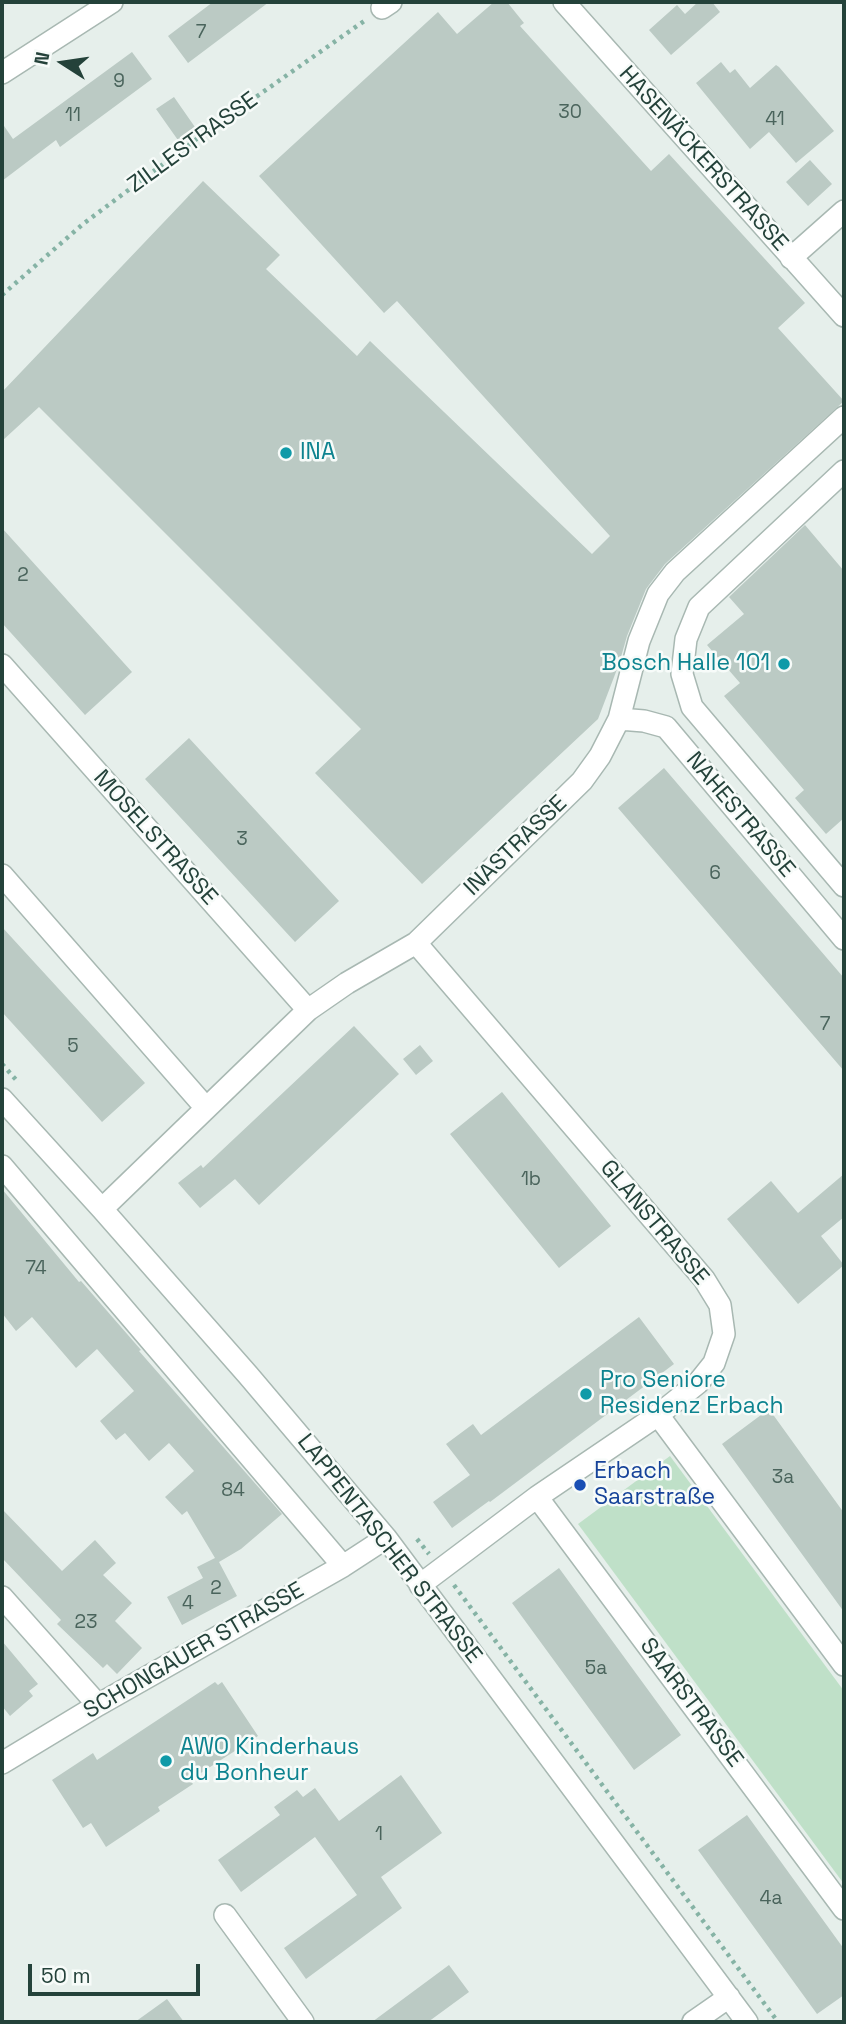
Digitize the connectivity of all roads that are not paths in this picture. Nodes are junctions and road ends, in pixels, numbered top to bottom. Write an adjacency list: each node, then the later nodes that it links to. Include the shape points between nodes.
1 (112, 2): 3 (street)
2 (564, 2): 5 (street, HASENÄCKERSTRASSE)
3 (2, 73)
4 (844, 211): 5 (street)
5 (790, 258): 6 (street, HASENÄCKERSTRASSE)
6 (844, 316)
7 (844, 417): 10 (street, INASTRASSE, via 675,572 658,594 639,641)
8 (844, 471): 12 (street, via 699,607 686,639 682,674 692,707)
9 (2, 665): 15 (street, MOSELSTRASSE)
10 (619, 719): 13 (street, NAHESTRASSE, via 666,727); 14 (street, INASTRASSE, via 582,781)
11 (2, 875): 17 (street)
12 (844, 886)
13 (844, 939)
14 (416, 943): 15 (street, INASTRASSE); 20 (street, GLANSTRASSE, via 704,1279 720,1305 724,1334 714,1363 698,1383)
15 (308, 1010): 17 (street, INASTRASSE)
16 (2, 1099): 19 (street, LAPPENTASCHER STRASSE)
17 (206, 1108): 19 (street, INASTRASSE)
18 (2, 1166): 23 (street, LAPPENTASCHER STRASSE)
19 (102, 1209): 22 (street, LAPPENTASCHER STRASSE)
20 (658, 1415): 21 (street, GLANSTRASSE); 26 (street)
21 (537, 1497): 24 (street, GLANSTRASSE); 29 (street, SAARSTRASSE)
22 (386, 1538): 23 (street, SCHONGAUER STRASSE); 24 (street, LAPPENTASCHER STRASSE)
23 (342, 1566): 27 (street, SCHONGAUER STRASSE)
24 (421, 1585): 31 (street, LAPPENTASCHER STRASSE)
25 (2, 1597): 27 (street)
26 (844, 1665)
27 (98, 1705): 28 (street, SCHONGAUER STRASSE)
28 (2, 1763)
29 (844, 1909)
30 (225, 1915): 32 (street)
31 (729, 1997): 33 (street); 34 (street, LAPPENTASCHER STRASSE)
32 (303, 2022)
33 (693, 2022)
34 (747, 2022)

